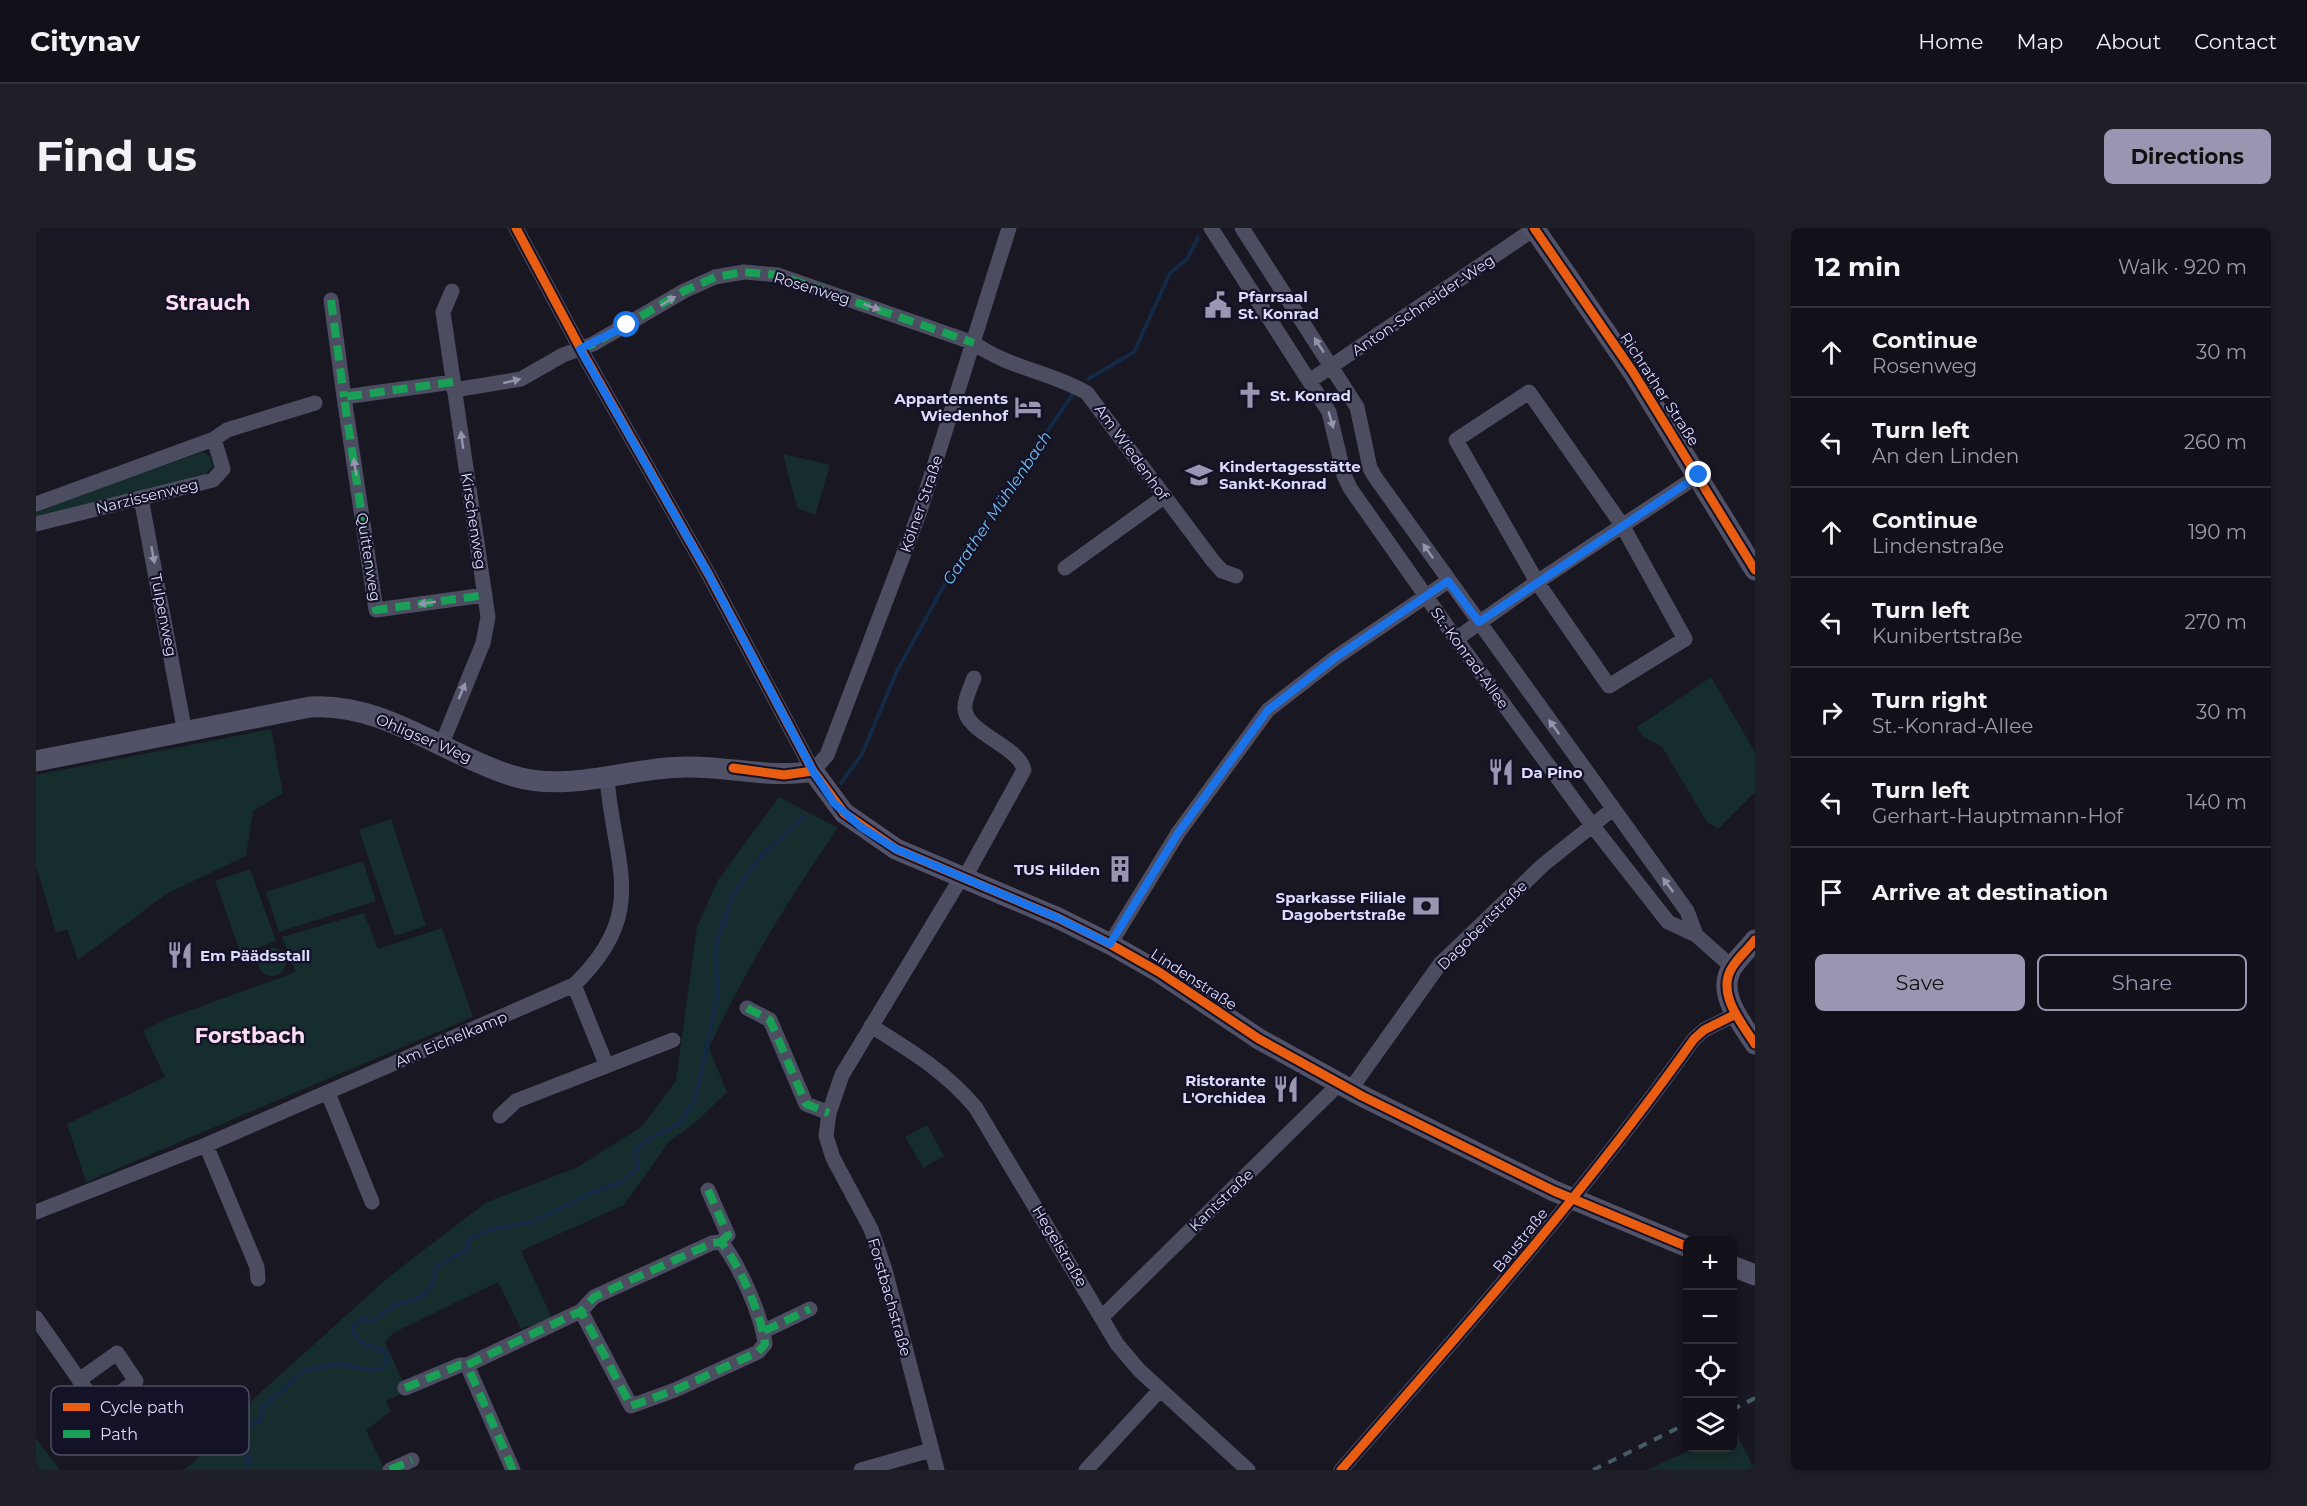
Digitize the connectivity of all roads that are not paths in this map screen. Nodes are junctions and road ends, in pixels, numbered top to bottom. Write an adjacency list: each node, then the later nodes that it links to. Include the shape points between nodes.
1 (516, 228): 9 (street)
2 (1009, 228): 8 (street, Kölner Straße)
3 (1211, 228): 11 (street, St.-Konrad-Allee)
4 (1242, 228): 10 (street, St.-Konrad-Allee, one-way to 4)
5 (1534, 228): 10 (street, Anton-Schneider-Weg); 16 (street, Richrather Straße)
6 (452, 291): 12 (street, Kirschenweg, via 443,312)
7 (331, 300): 13 (street, Quittenweg)
8 (974, 343): 9 (street, Rosenweg, one-way to 8, via 716,277 744,272 778,275); 17 (street, Am Wiedenhof, via 994,357 1066,381 1087,393); 35 (street, Kölner Straße, via 920,511 860,673 827,755)
9 (580, 349): 12 (street, Rosenweg, one-way to 9, via 514,381); 35 (street, via 709,575)
10 (1334, 367): 11 (street, Anton-Schneider-Weg); 25 (street, St.-Konrad-Allee, one-way to 10, via 1375,477 1360,415)
11 (1311, 380): 28 (street, St.-Konrad-Allee, one-way to 28, via 1329,412 1346,482)
12 (453, 386): 13 (street); 27 (street, Kirschenweg, one-way to 12)
13 (344, 397): 27 (street, Quittenweg, one-way to 13, via 376,610)
14 (315, 403): 15 (street, Narzissenweg, via 227,430)
15 (214, 439): 18 (street, Narzissenweg, via 223,469 219,476); 19 (street, Narzissenweg)
16 (1699, 475): 21 (street); 23 (street, Richrather Straße)
17 (1165, 496): 22 (street); 24 (street, Am Wiedenhof, via 1213,561 1222,571)
18 (141, 498): 20 (street, Narzissenweg); 32 (street, Tulpenweg, one-way to 32)
19 (36, 504)
20 (36, 524)
21 (1622, 525): 26 (street); 26 (street, via 1685,639 1608,686); 26 (street, via 1528,392 1456,440)
22 (1065, 568)
23 (1755, 570)
24 (1236, 576)
25 (1448, 581): 28 (street); 29 (street, St.-Konrad-Allee)
26 (1537, 582): 29 (street)
27 (485, 595): 33 (street, Kirschenweg, one-way to 27, via 483,643 488,617)
28 (1425, 595): 30 (street, St.-Konrad-Allee); 42 (street, via 1268,710 1178,833)
29 (1479, 622): 30 (street); 37 (street, St.-Konrad-Allee, one-way to 29)
30 (1456, 639): 38 (street, St.-Konrad-Allee)
31 (975, 678): 39 (street, Forstbachstraße, via 965,706 969,721 1018,759 1024,770)
32 (185, 733): 33 (street, Ohligser Weg, via 332,705 381,719); 34 (street, Ohligser Weg)
33 (441, 746): 36 (street, Ohligser Weg, via 511,775 541,782)
34 (36, 761)
35 (813, 771): 36 (street, Ohligser Weg, via 784,775 684,767); 39 (street, Lindenstraße, via 834,803 861,827 896,849)
36 (607, 778): 44 (street, Am Eichelkamp, via 623,889 619,922 593,966)
37 (1612, 809): 38 (street, Dagobertstraße); 40 (street, St.-Konrad-Allee, one-way to 37, via 1687,911)
38 (1592, 825): 40 (street, St.-Konrad-Allee, via 1668,922); 51 (street, Dagobertstraße, via 1543,865 1440,964)
39 (962, 878): 42 (street, Lindenstraße); 47 (street, Forstbachstraße)
40 (1696, 935): 43 (street, St.-Konrad-Allee)
41 (1755, 940): 43 (street)
42 (1110, 944): 51 (street, Lindenstraße, via 1259,1039)
43 (1732, 967): 46 (street, via 1727,991)
44 (574, 984): 50 (street); 52 (street, Am Eichelkamp)
45 (747, 1008): 53 (street, via 770,1020 806,1104)
46 (1736, 1014): 49 (street); 57 (street, Baustraße, via 1694,1039)
47 (871, 1026): 53 (street, Forstbachstraße, via 842,1075); 67 (street, Hegelstraße, via 927,1060 976,1108)
48 (672, 1040): 50 (street)
49 (1755, 1044)
50 (606, 1064): 54 (street, via 516,1101)
51 (1345, 1087): 57 (street, Lindenstraße); 67 (street, Kantstraße)
52 (328, 1093): 55 (street, Am Eichelkamp); 58 (street)
53 (829, 1113): 74 (street, Forstbachstraße, via 826,1136 833,1158 871,1229 885,1269)
54 (500, 1116)
55 (206, 1145): 59 (street, Am Eichelkamp); 64 (street)
56 (708, 1190): 60 (street, via 728,1235)
57 (1573, 1198): 61 (street, Lindenstraße); 82 (street, Baustraße)
58 (372, 1202)
59 (36, 1212)
60 (722, 1242): 66 (street, via 712,1243 594,1297); 69 (street)
61 (1683, 1245)
62 (1737, 1268): 63 (street)
63 (1755, 1275)
64 (258, 1279)
65 (810, 1310): 69 (street)
66 (581, 1311): 69 (street, via 632,1406 758,1352 765,1344); 70 (street)
67 (1102, 1316): 73 (street, Hegelstraße, via 1117,1344)
68 (36, 1318): 71 (street)
69 (764, 1331)
70 (467, 1365): 72 (street); 77 (street)
71 (79, 1380)
72 (405, 1388)
73 (1160, 1390): 80 (street); 81 (street, Hegelstraße)
74 (931, 1450): 78 (street); 79 (street, Forstbachstraße)
75 (412, 1460): 76 (street)
76 (390, 1470)
77 (512, 1470)
78 (861, 1470)
79 (937, 1470)
80 (1086, 1470)
81 (1248, 1470)
82 (1341, 1470)

